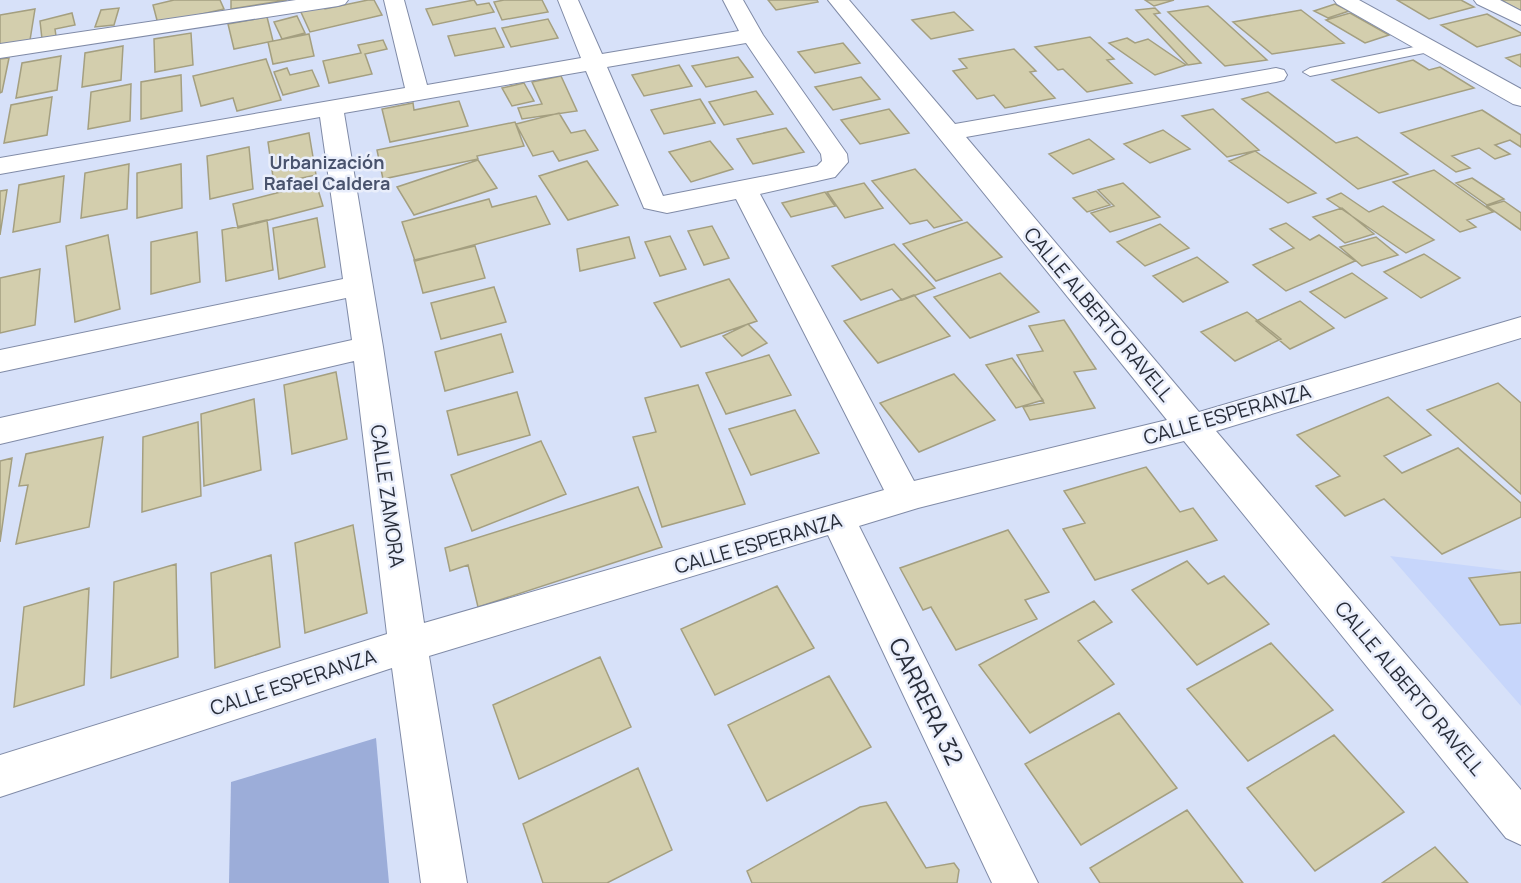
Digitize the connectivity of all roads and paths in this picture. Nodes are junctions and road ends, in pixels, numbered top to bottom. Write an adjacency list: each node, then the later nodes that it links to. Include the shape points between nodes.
1 (338, 0): 11 (street)
2 (394, 0): 15 (street)
3 (567, 0): 12 (street)
4 (733, 0): 9 (street)
5 (837, 0): 18 (street, CALLE ALBERTO RAVELL)
6 (1344, 0): 10 (street)
7 (1484, 0): 8 (street)
8 (1521, 20)
9 (752, 35): 12 (street); 20 (street, via 834,154 835,162 825,172)
10 (1429, 48): 13 (lane); 16 (street)
11 (0, 51)
12 (593, 63): 15 (street); 20 (street, via 653,202 667,205)
13 (1310, 72)
14 (1276, 75): 18 (street)
15 (418, 93): 17 (street)
16 (1521, 99)
17 (331, 109): 19 (street); 21 (street, CALLE ZAMORA)
18 (946, 133): 25 (street, CALLE ALBERTO RAVELL)
19 (0, 166)
20 (745, 190): 27 (street)
21 (357, 286): 23 (street, CALLE ZAMORA); 24 (street)
22 (1521, 327): 25 (street, CALLE ESPERANZA)
23 (368, 347): 26 (street); 29 (street, CALLE ZAMORA)
24 (0, 361)
25 (1193, 426): 27 (street, CALLE ESPERANZA); 31 (street, CALLE ALBERTO RAVELL)
26 (0, 431)
27 (906, 498): 28 (street, CALLE ESPERANZA)
28 (838, 520): 29 (street, CALLE ESPERANZA); 33 (street, CARRERA 32)
29 (408, 645): 30 (street, CALLE ESPERANZA); 32 (street, CALLE ZAMORA)
30 (0, 776)
31 (1521, 823)
32 (444, 883)
33 (1015, 883)

